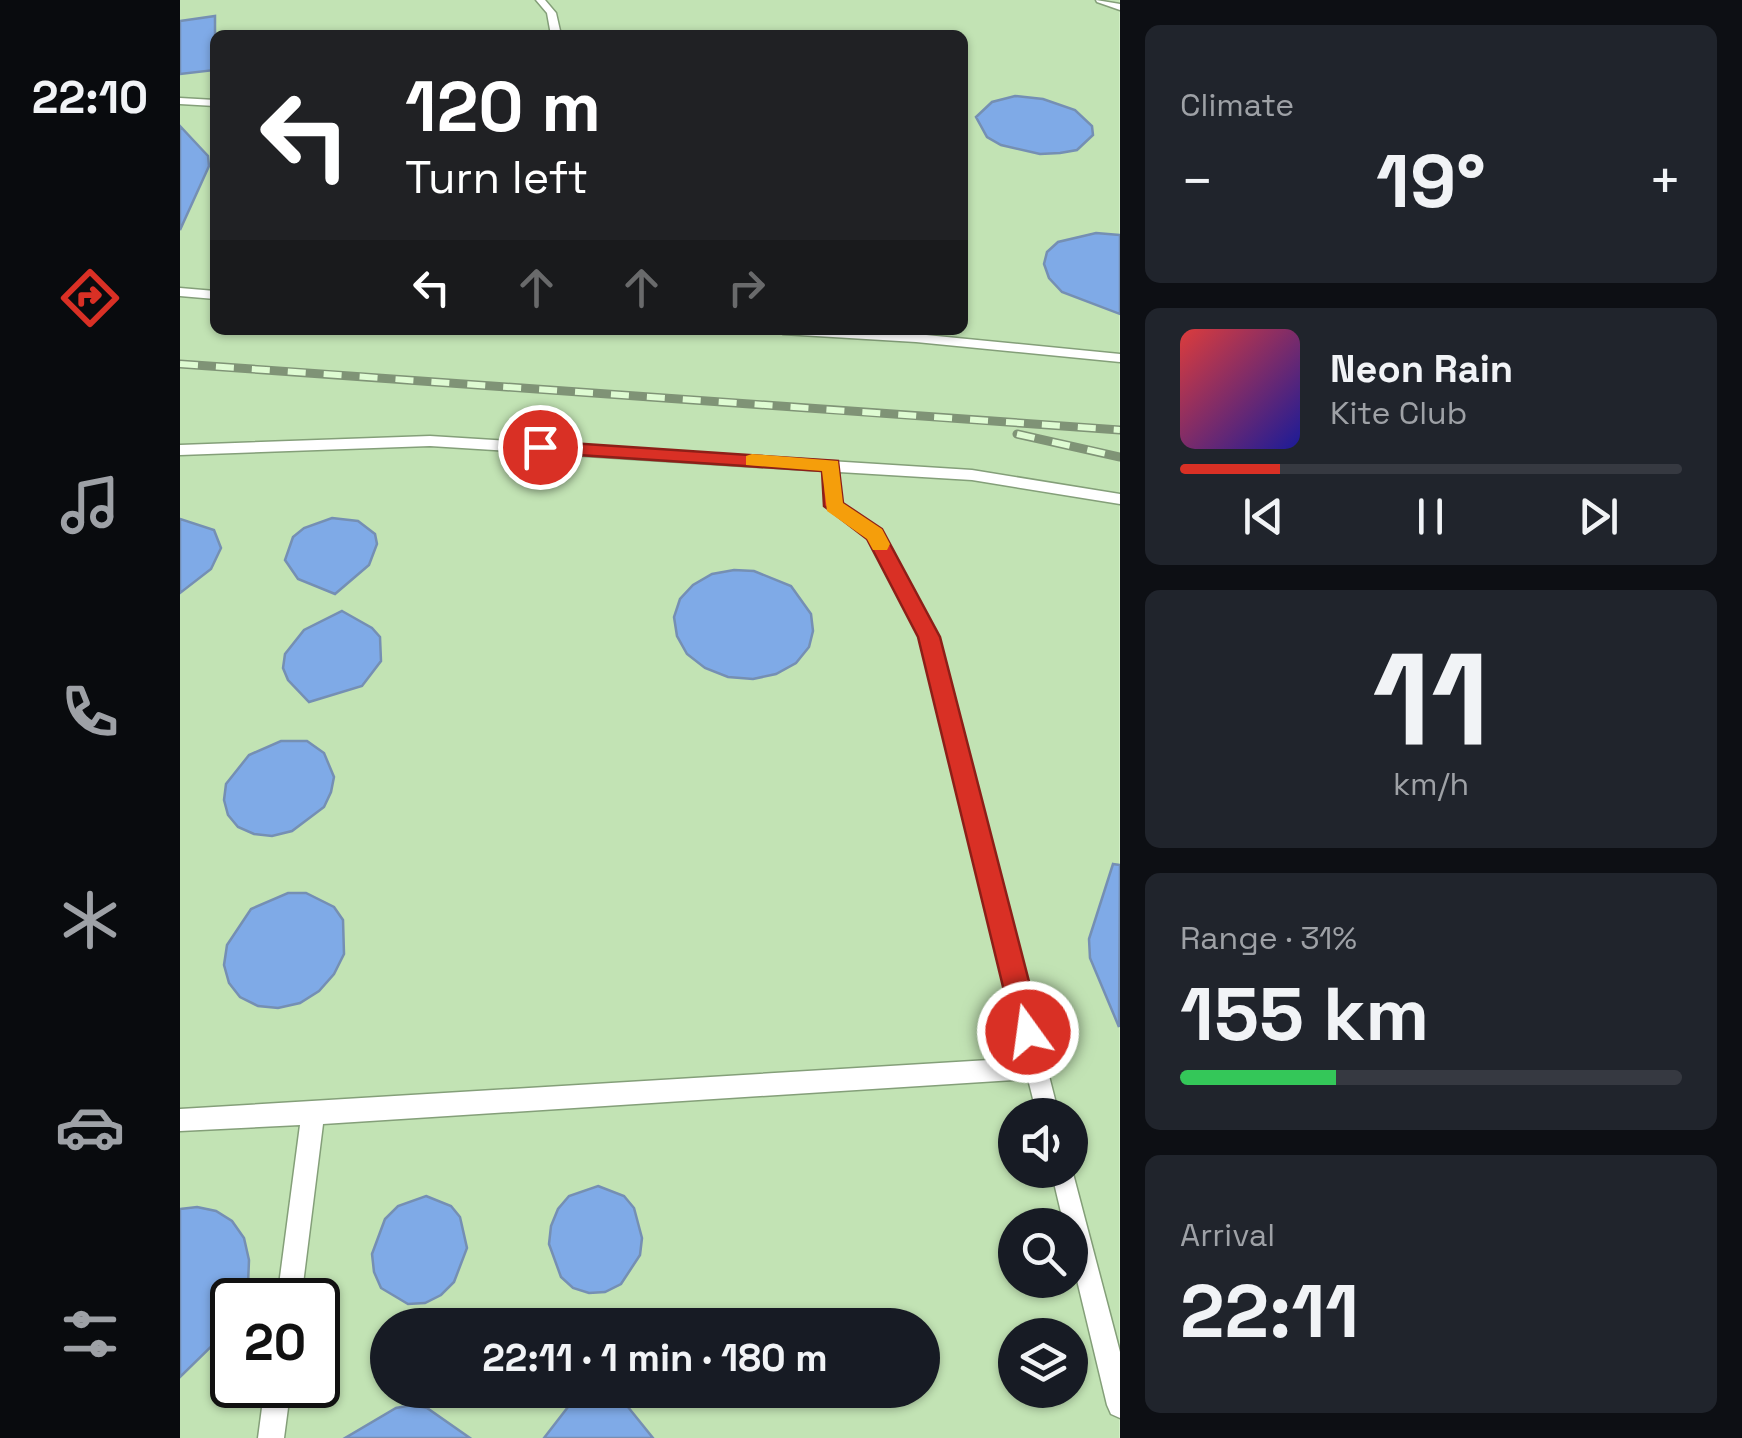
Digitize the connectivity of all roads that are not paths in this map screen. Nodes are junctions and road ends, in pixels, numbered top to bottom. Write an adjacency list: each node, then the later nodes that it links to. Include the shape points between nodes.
1 (540, 0): 4 (lane)
2 (1100, 0): 3 (lane)
3 (1120, 7)
4 (555, 30)
5 (180, 101): 6 (lane)
6 (210, 102)
7 (180, 292): 8 (lane)
8 (210, 295)
9 (866, 335): 10 (lane)
10 (1120, 358)
11 (180, 450): 12 (lane, via 430,440)
12 (832, 465): 13 (lane, via 972,475); 14 (lane, via 834,506 874,534 929,637)
13 (1120, 498)
14 (1036, 1068): 15 (lane); 16 (lane)
15 (1044, 1098)
16 (312, 1114): 17 (lane); 19 (lane)
17 (180, 1120)
18 (1066, 1188): 20 (lane)
19 (292, 1278)
20 (1120, 1404)
21 (275, 1408): 22 (lane)
22 (271, 1438)

